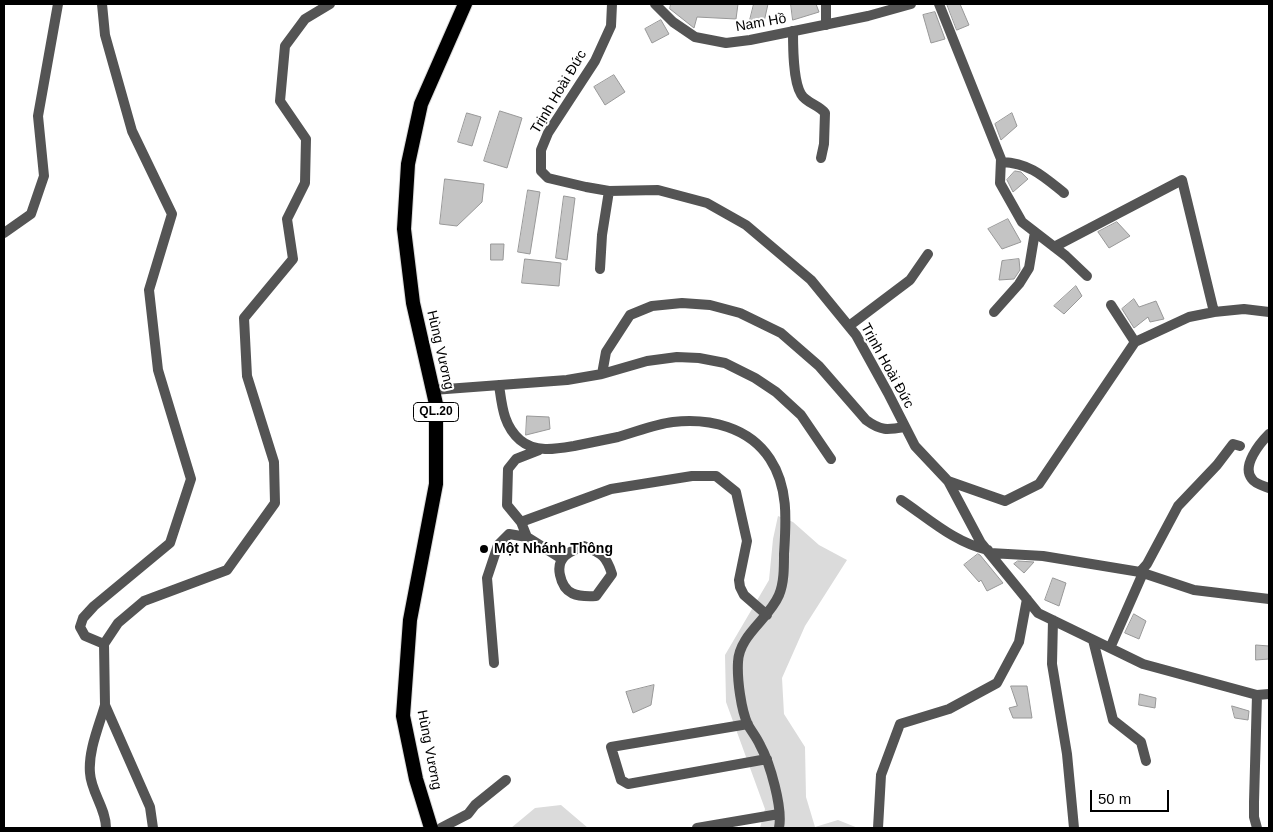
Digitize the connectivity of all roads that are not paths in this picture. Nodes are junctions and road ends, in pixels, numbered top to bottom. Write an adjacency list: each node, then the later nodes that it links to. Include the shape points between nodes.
1 (58, 4): 17 (street, via 38,116 44,176 31,214)
2 (102, 4): 49 (street, via 105,35 132,131 172,214 150,290 158,370 191,479 170,543 83,618 80,627 86,636)
3 (330, 4): 49 (street, via 305,19 286,46 280,101 306,139 305,184 287,219 293,259 244,318 246,376 274,462 276,503 228,570 144,601 118,623)
4 (465, 4): 30 (highway, Hùng Vương / QL.20, via 421,104 408,164 404,229 413,303)
5 (612, 4): 14 (street, Trịnh Hoài Đức, via 611,26 596,61 548,133 541,150 541,172 548,178)
6 (655, 4): 11 (street, Nam Hồ, via 695,37 726,43)
7 (826, 4): 10 (street)
8 (911, 4): 10 (street, Nam Hồ)
9 (939, 4): 13 (street)
10 (826, 24): 11 (street, Nam Hồ)
11 (793, 31): 12 (street, via 797,86 801,95 825,113)
12 (821, 158)
13 (1002, 162): 15 (street, via 1034,170); 16 (street, via 1000,183 1022,222)
14 (609, 191): 20 (street); 26 (street, Trịnh Hoài Đức, via 658,190 707,203 746,225 811,280)
15 (1064, 193)
16 (1035, 232): 18 (street); 23 (street, via 1029,268)
17 (4, 233)
18 (1054, 247): 21 (street); 24 (street, via 1182,180)
19 (928, 254): 26 (street, via 910,280)
20 (600, 269)
21 (1086, 276)
22 (1111, 305): 27 (street)
23 (994, 312)
24 (1214, 312): 25 (street, via 1244,309); 27 (street, via 1189,317)
25 (1269, 312)
26 (849, 326): 31 (street, Trịnh Hoài Đức)
27 (1135, 342): 36 (street, Trịnh Hoài Đức, via 1039,484 1005,501)
28 (602, 374): 29 (street); 31 (street, via 606,352 630,315 652,306 710,305 740,313 781,333 819,366 875,426 887,430); 35 (street, via 647,361 677,357 725,364 776,392 800,415)
29 (499, 385): 30 (street); 34 (street, via 503,414 510,429 521,441)
30 (433, 390): 62 (highway, Hùng Vương / QL.20, via 436,404 436,484 410,620 403,716 416,779)
31 (905, 427): 36 (street, Trịnh Hoài Đức, via 915,446)
32 (1269, 434): 37 (street, via 1252,456 1249,471 1251,478)
33 (1240, 446): 43 (street, via 1232,444 1178,506)
34 (539, 450): 39 (street, via 516,458 508,469 508,504); 46 (street, via 617,437 672,422 706,421 734,428 753,440 770,458 780,478 786,509 783,577 779,595)
35 (831, 459)
36 (948, 481): 41 (street)
37 (1269, 488)
38 (901, 500): 41 (street, via 957,538)
39 (521, 522): 40 (street); 46 (street, via 611,489 692,476 716,476 736,492 747,541 740,587 744,595)
40 (527, 537): 42 (street); 51 (street, via 509,534 498,545 487,578)
41 (989, 552): 43 (street, via 1043,556); 45 (street)
42 (562, 559): 42 (street, via 584,546 607,559 612,574 596,596 583,597 564,588 558,568)
43 (1142, 572): 44 (street, via 1194,590); 50 (street)
44 (1269, 598)
45 (1027, 599): 47 (street, via 1038,613); 66 (street, via 1019,642 997,683 949,709 900,724 881,775)
46 (767, 614): 55 (street, via 742,644 738,660 738,684)
47 (1052, 620): 48 (street); 67 (street, via 1052,664)
48 (1093, 640): 50 (street); 57 (street, via 1113,720 1141,742)
49 (104, 644): 54 (street)
50 (1110, 648): 53 (street, via 1143,664)
51 (494, 663)
52 (1269, 694): 53 (street)
53 (1256, 695): 68 (street, via 1254,817)
54 (105, 705): 60 (street, via 90,758 90,774); 61 (street, via 150,807)
55 (748, 724): 56 (street); 56 (street, via 611,747 621,780 628,784)
56 (766, 760): 59 (street, via 771,769)
57 (1146, 761)
58 (506, 780): 63 (street, via 468,814)
59 (779, 814): 64 (street); 65 (street)
60 (106, 828)
61 (154, 828)
62 (431, 828)
63 (441, 828)
64 (697, 828)
65 (779, 828)
66 (878, 828)
67 (1074, 828)
68 (1257, 828)

